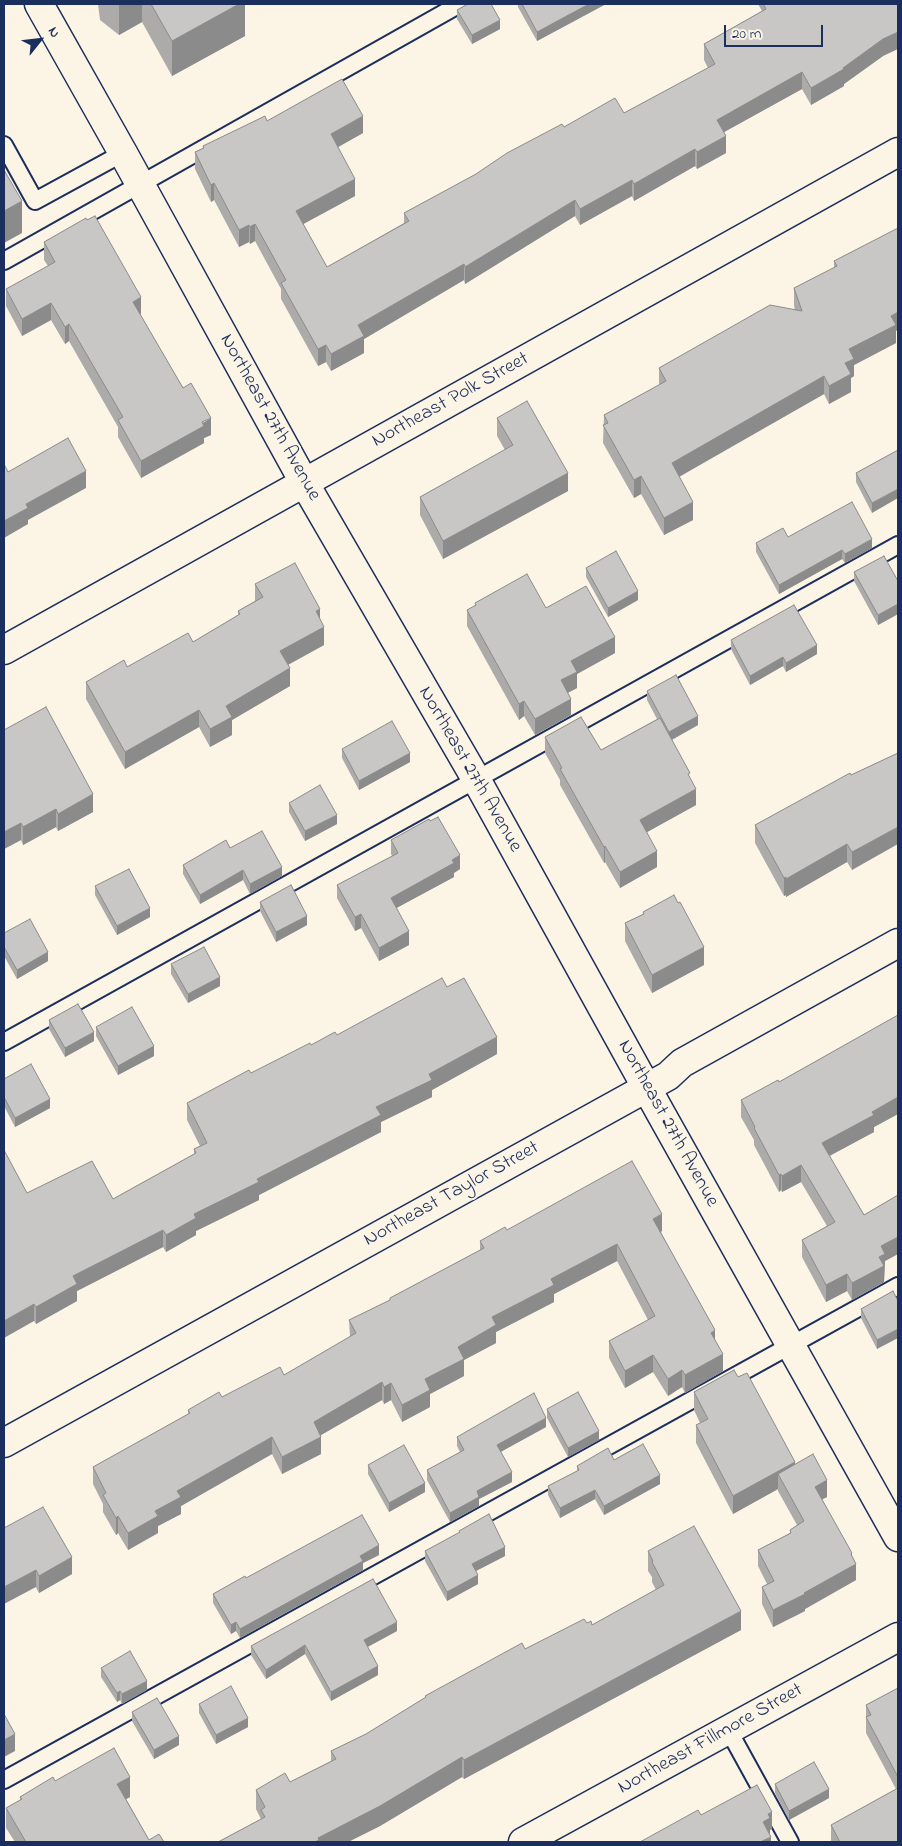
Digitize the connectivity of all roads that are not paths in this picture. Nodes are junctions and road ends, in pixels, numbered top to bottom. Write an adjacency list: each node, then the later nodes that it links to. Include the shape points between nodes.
1 (38, 4): 5 (street, Northeast 27th Avenue)
2 (458, 4): 6 (lane)
3 (4, 145): 5 (lane, via 35,201)
4 (898, 152): 8 (street, Northeast Polk Street)
5 (123, 153): 6 (street, Northeast 27th Avenue)
6 (140, 184): 7 (lane); 8 (street, Northeast 27th Avenue)
7 (4, 261)
8 (304, 484): 10 (street, Northeast Polk Street); 11 (street, Northeast 27th Avenue)
9 (898, 545): 11 (lane)
10 (4, 650)
11 (476, 779): 13 (lane); 14 (street, Northeast 27th Avenue)
12 (898, 943): 14 (street, Northeast Taylor Street, via 682,1063)
13 (4, 1042)
14 (647, 1088): 16 (street, Northeast 27th Avenue); 17 (street, Northeast Taylor Street)
15 (898, 1286): 16 (lane)
16 (791, 1346): 18 (street, Northeast 27th Avenue); 21 (lane)
17 (4, 1443)
18 (898, 1537)
19 (898, 1637): 20 (street, Northeast Fillmore Street)
20 (729, 1731): 22 (street, Northeast Fillmore Street); 23 (lane)
21 (4, 1780)
22 (523, 1842)
23 (790, 1842)

